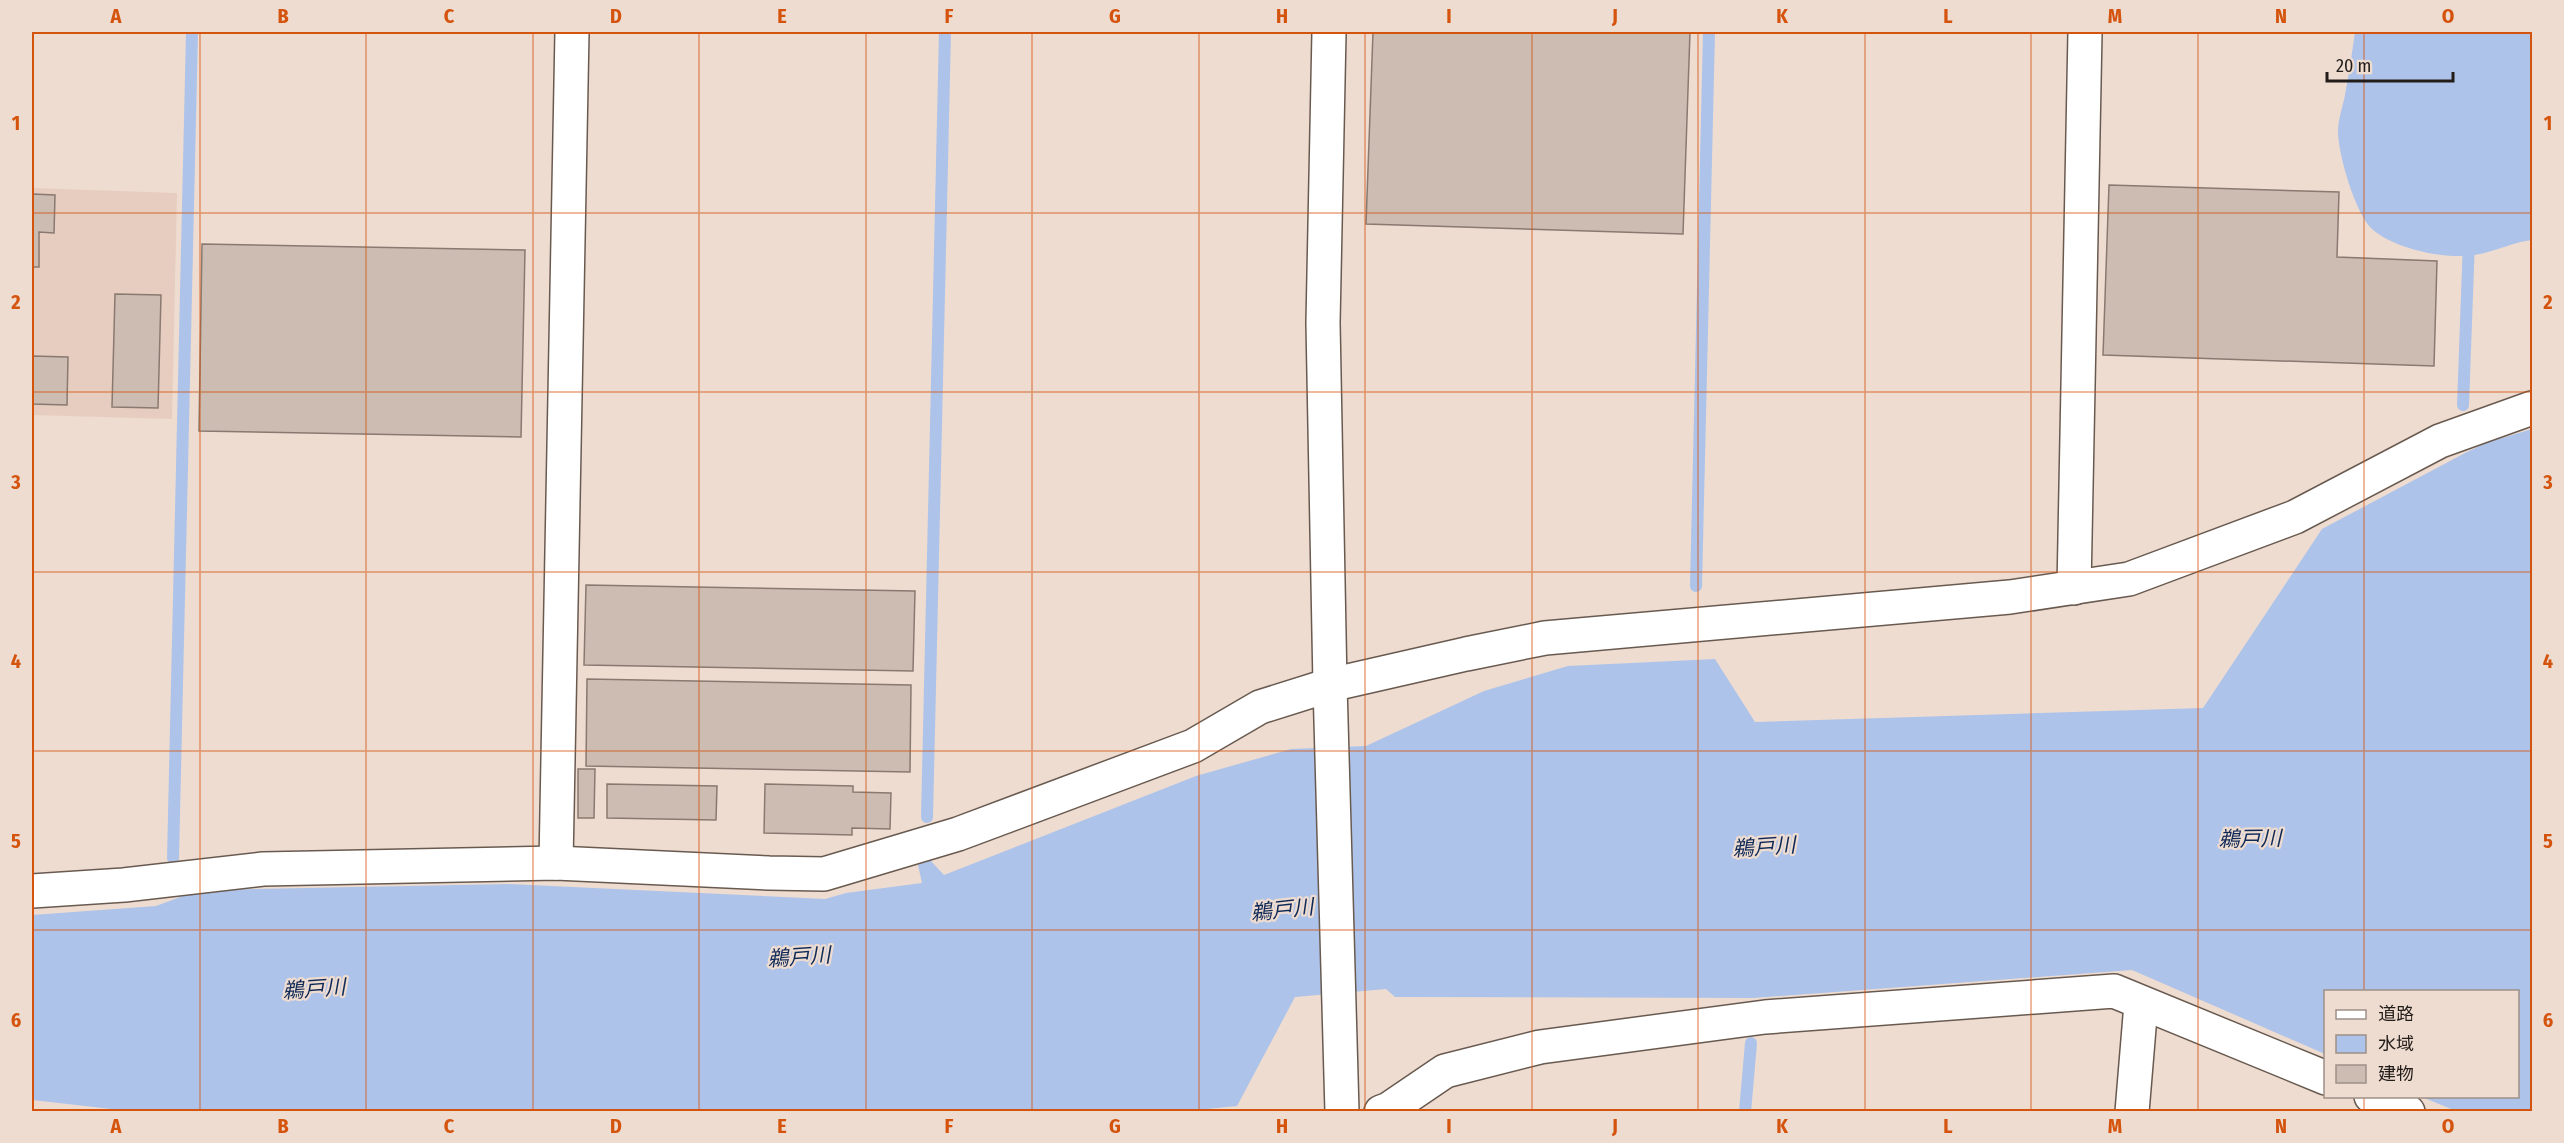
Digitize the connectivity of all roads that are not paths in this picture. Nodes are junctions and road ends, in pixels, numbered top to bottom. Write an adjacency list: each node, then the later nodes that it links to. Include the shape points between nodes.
1 (572, 32): 7 (street)
2 (1329, 32): 6 (street, via 1323,323)
3 (2085, 32): 5 (street)
4 (2532, 408): 5 (street, via 2440,441 2295,517 2129,579)
5 (2074, 588): 6 (street, via 1545,638)
6 (1330, 685): 7 (street, via 1260,707 1170,755 958,834 824,874); 12 (street)
7 (556, 863): 8 (street, via 263,869)
8 (32, 891)
9 (2141, 1004): 10 (street); 13 (street, via 2114,991 1765,1017 1540,1047 1445,1071); 14 (street)
10 (2324, 1078)
11 (2376, 1098): 15 (street)
12 (1342, 1112)
13 (1382, 1112)
14 (2132, 1112)
15 (2408, 1112)

